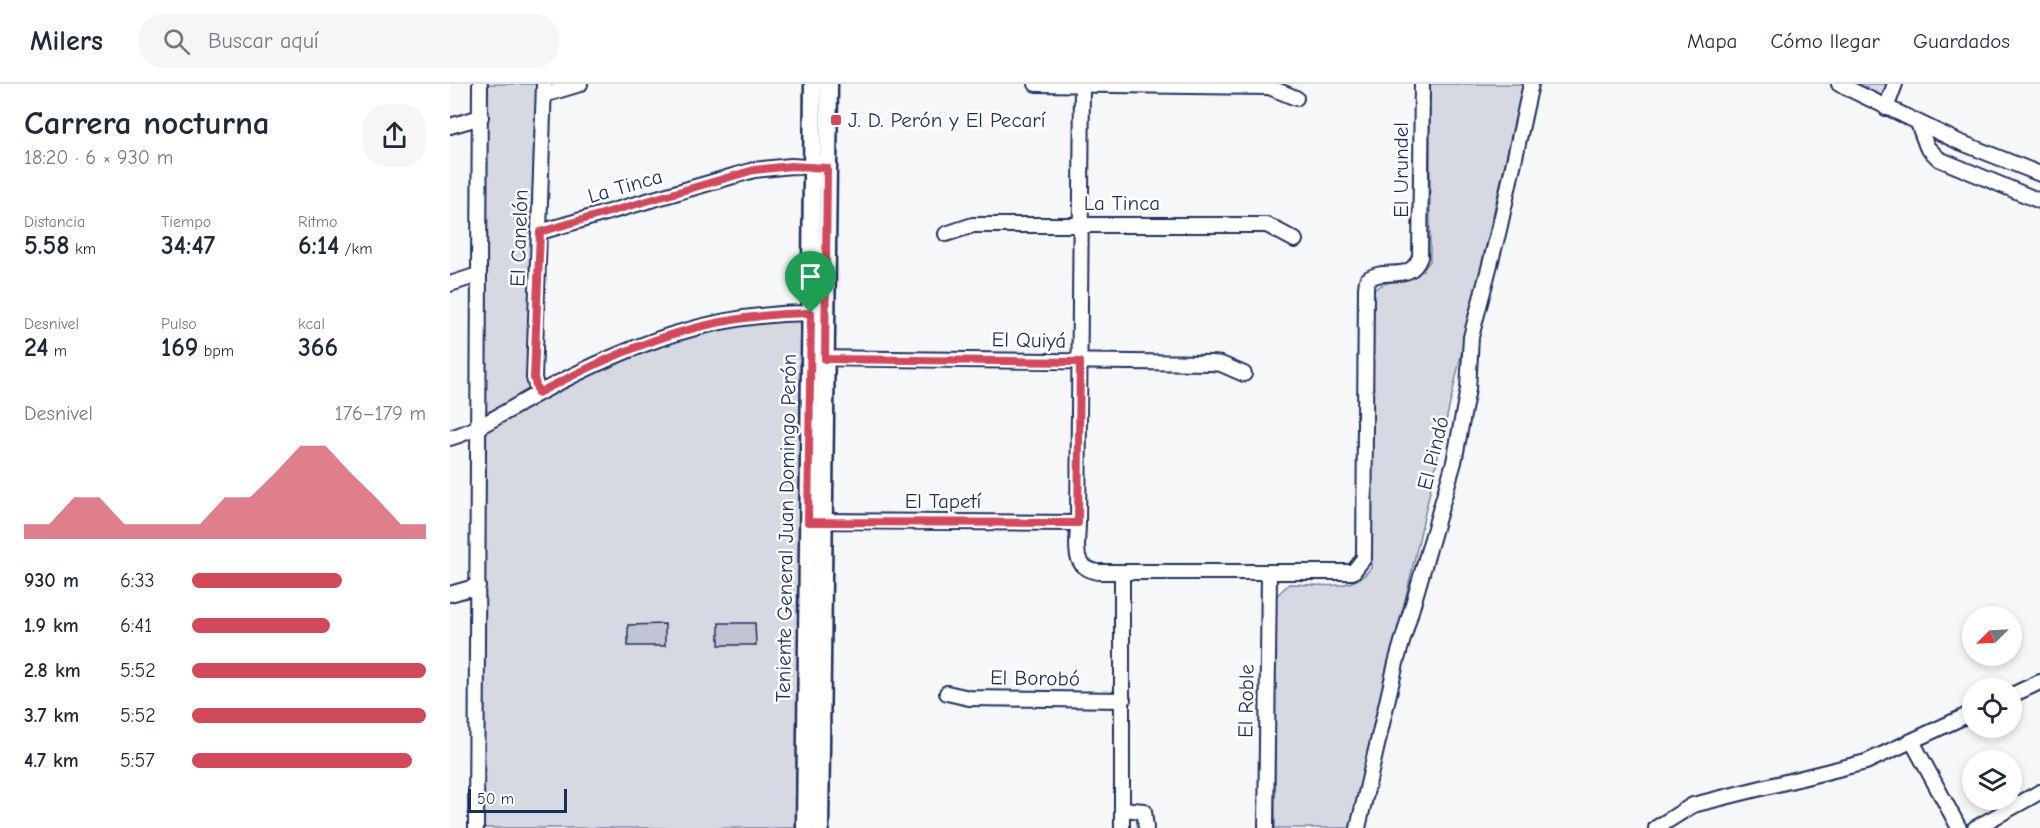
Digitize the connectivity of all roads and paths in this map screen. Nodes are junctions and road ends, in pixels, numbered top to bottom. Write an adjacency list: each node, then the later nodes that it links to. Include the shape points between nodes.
1 (480, 84): 14 (street)
2 (580, 84): 11 (street)
3 (813, 84): 17 (main road, Teniente General Juan Domingo Perón)
4 (829, 84): 17 (main road, Teniente General Juan Domingo Perón)
5 (1036, 84): 6 (street)
6 (1082, 84): 12 (street, via 1269,87); 20 (street)
7 (1422, 84): 36 (street, El Urundel, via 1420,256 1411,270 1376,275 1367,280 1366,288 1364,558 1359,567 1347,573)
8 (1531, 84): 53 (street, El Pindó, via 1499,230 1470,337 1468,389 1454,462 1396,663)
9 (1839, 84): 13 (street)
10 (1895, 84): 13 (street)
11 (544, 90): 21 (street, El Canelón)
12 (1296, 98)
13 (1886, 108): 15 (street)
14 (480, 117): 16 (street); 24 (street)
15 (1918, 123): 18 (street); 19 (street, via 1927,147 1939,159)
16 (450, 126)
17 (820, 168): 21 (street, La Tinca, via 754,170); 26 (main road, Teniente General Juan Domingo Perón)
18 (2040, 174)
19 (2040, 201)
20 (1081, 224): 22 (street, La Tinca, via 973,225); 23 (street, La Tinca, via 1267,225); 28 (street)
21 (540, 232): 30 (street, El Canelón, via 534,378)
22 (946, 234)
23 (1295, 240)
24 (478, 275): 25 (street); 31 (street)
25 (450, 284)
26 (818, 313): 27 (main road, Teniente General Juan Domingo Perón); 30 (street, via 748,316 660,336)
27 (818, 358): 28 (street, El Quiyá); 33 (main road, Teniente General Juan Domingo Perón)
28 (1080, 362): 29 (street, El Quiyá, via 1212,363); 34 (street)
29 (1244, 375)
30 (538, 393): 31 (street)
31 (477, 429): 32 (street); 37 (street)
32 (450, 438)
33 (816, 521): 34 (street, El Tapetí); 48 (main road, Teniente General Juan Domingo Perón); 49 (main road, Teniente General Juan Domingo Perón)
34 (1078, 523): 35 (street, via 1078,557 1086,570)
35 (1122, 573): 36 (street); 42 (street)
36 (1269, 574): 52 (street, El Roble)
37 (478, 586): 38 (street); 47 (street)
38 (450, 594)
39 (2040, 682): 40 (street)
40 (2022, 690)
41 (947, 693): 42 (street, El Borobó, via 969,698)
42 (1123, 700): 46 (street)
43 (1962, 718): 44 (street)
44 (1912, 741): 54 (street, via 1847,769 1693,805); 55 (street)
45 (2040, 792): 56 (street)
46 (1122, 809): 50 (street); 51 (street, via 1144,811)
47 (476, 828)
48 (805, 828)
49 (820, 828)
50 (1122, 828)
51 (1146, 828)
52 (1266, 828)
53 (1358, 828)
54 (1656, 828)
55 (1959, 828)
56 (1975, 828)

